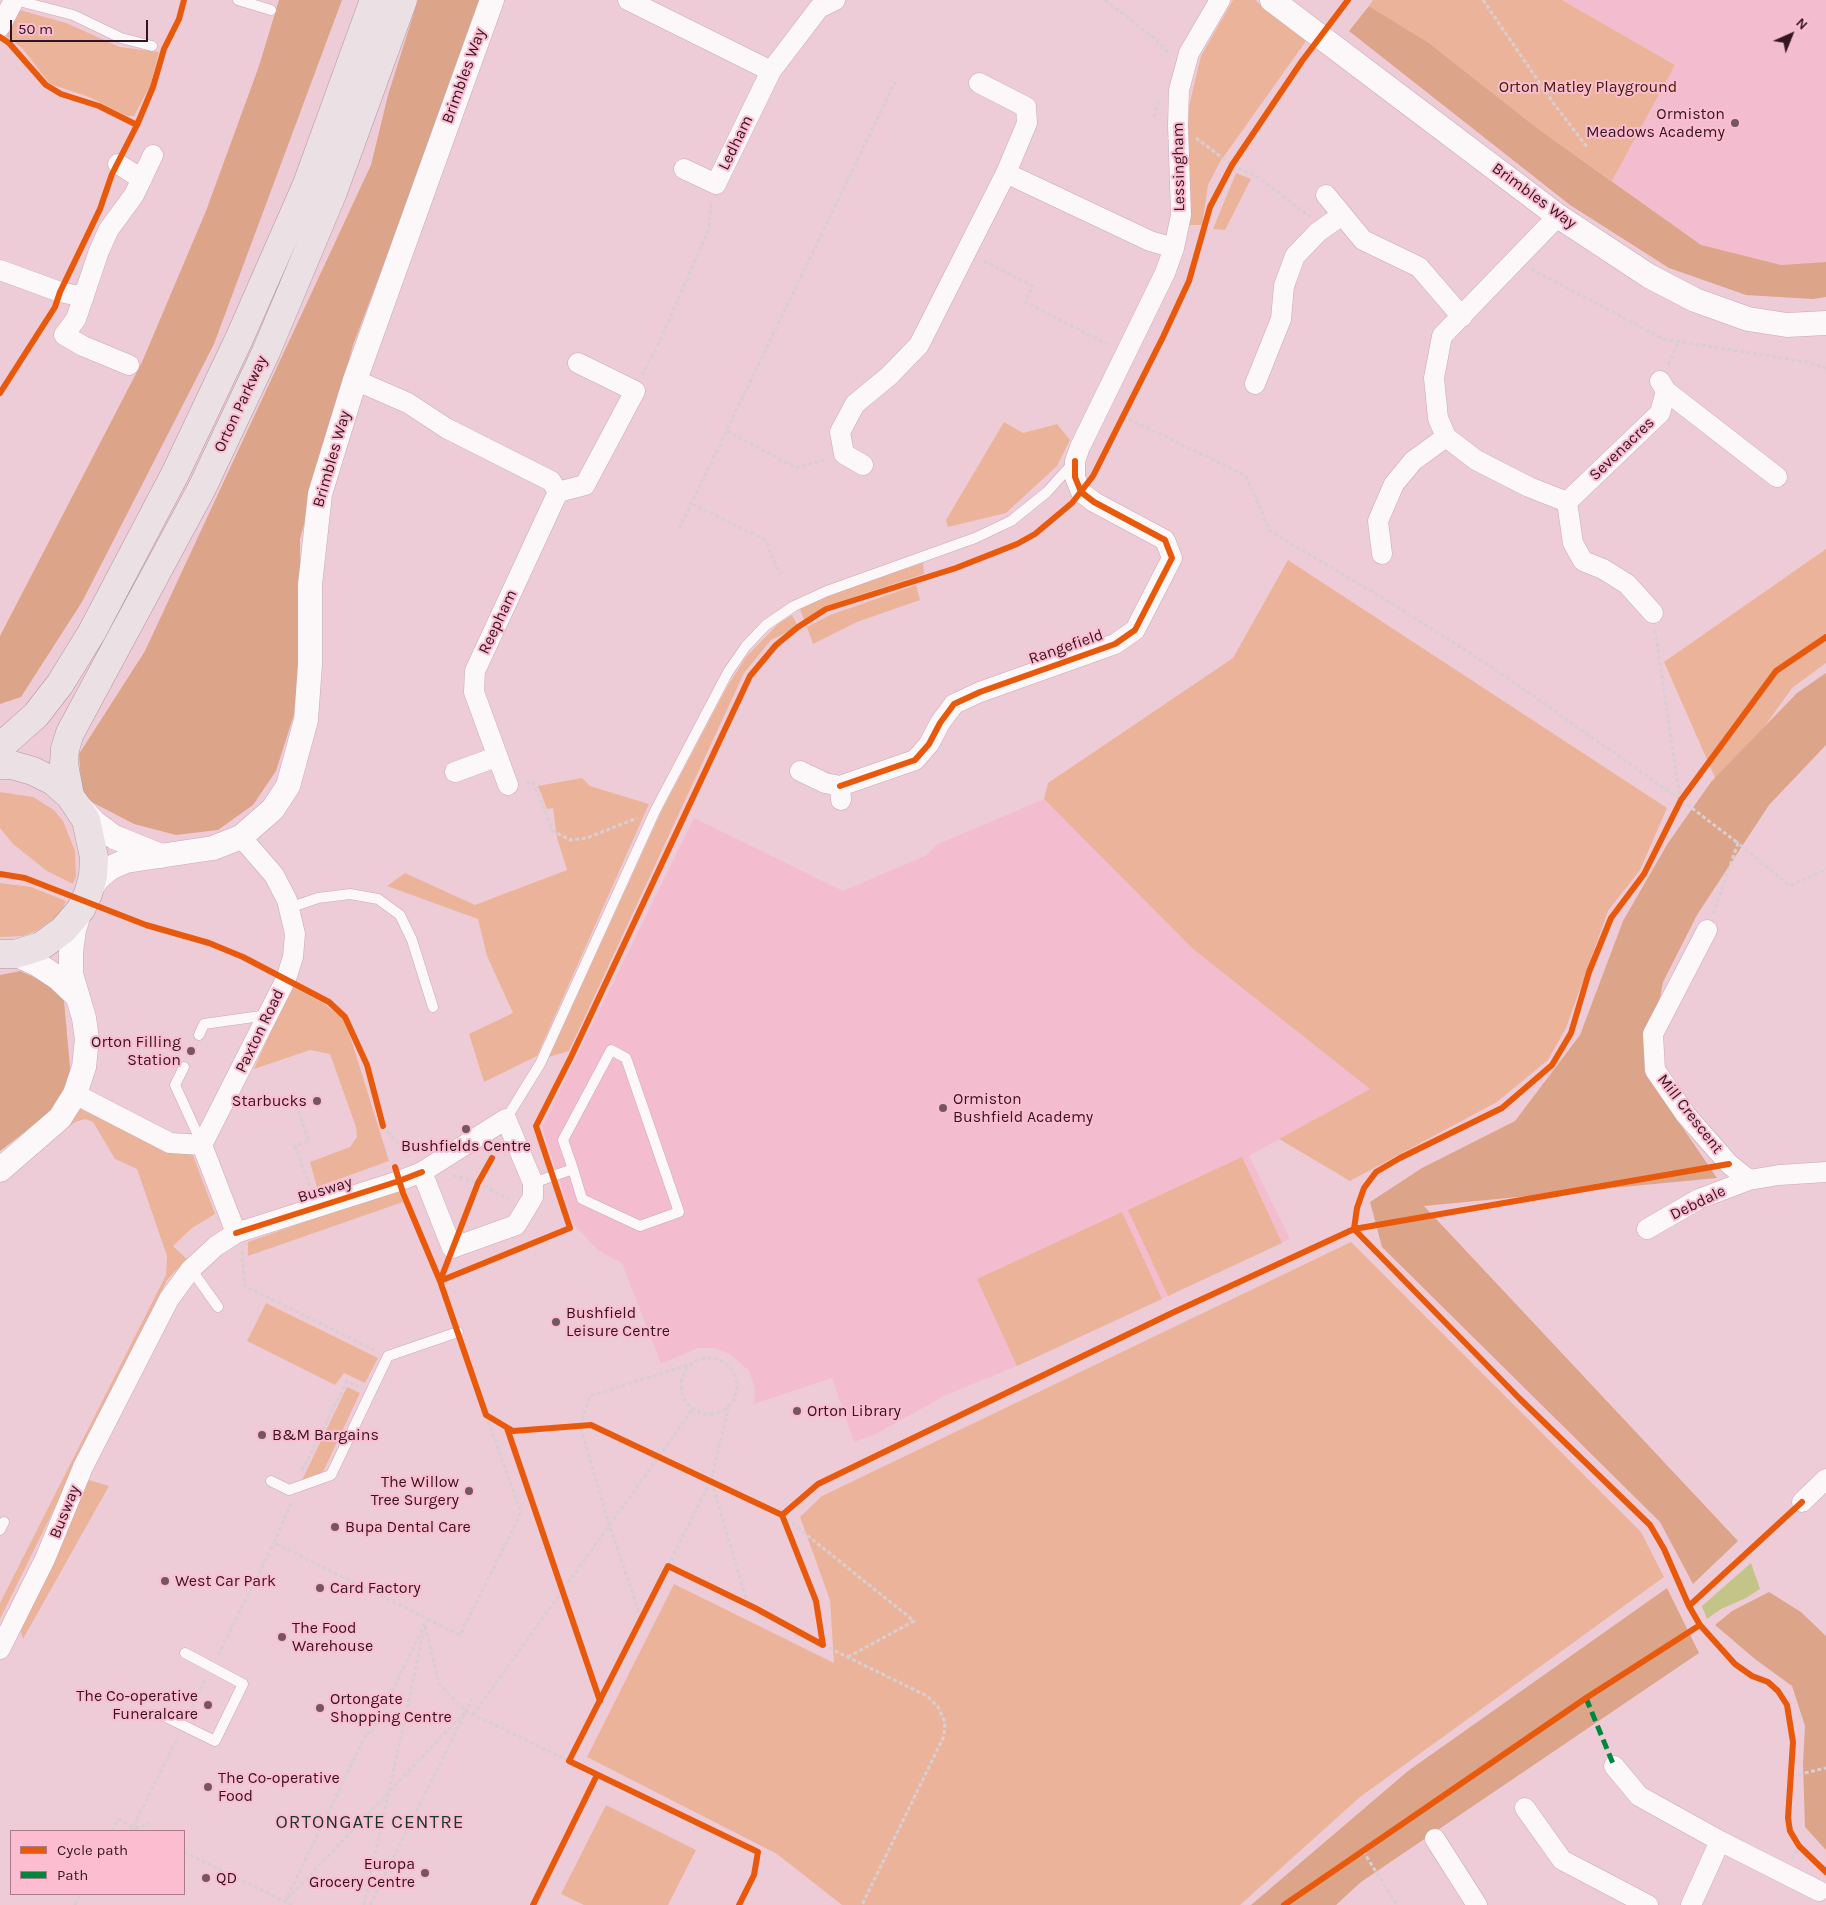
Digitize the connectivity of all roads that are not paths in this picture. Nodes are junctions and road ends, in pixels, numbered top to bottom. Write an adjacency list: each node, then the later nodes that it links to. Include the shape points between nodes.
1 (14, 0): 11 (street); 12 (lane, via 73,15 121,38)
2 (238, 0): 10 (lane)
3 (374, 0): 40 (main road, Orton Parkway, via 307,184 175,474 92,632 60,684 36,715)
4 (403, 0): 46 (main road, Orton Parkway, via 333,192 266,352 202,488 70,733 64,764)
5 (492, 0): 30 (street, Brimbles Way)
6 (628, 0): 13 (street)
7 (834, 0): 13 (street, Ledham, via 819,8)
8 (1220, 0): 23 (street, Lessingham, via 1189,53 1179,90 1181,215)
9 (1272, 0): 22 (street, Brimbles Way)
10 (271, 10)
11 (1, 23)
12 (152, 46)
13 (771, 71): 17 (street, Ledham, via 716,184)
14 (979, 83): 18 (street, via 1026,107 1027,123)
15 (153, 155): 19 (street)
16 (118, 164): 19 (street)
17 (684, 169)
18 (1006, 173): 23 (street, via 1150,241); 34 (street, via 919,345 855,404 840,432 844,454)
19 (142, 179): 25 (street, via 102,243)
20 (1326, 195): 21 (street)
21 (1342, 215): 26 (street, via 1363,240 1419,267); 31 (street, via 1295,256 1284,286 1281,319)
22 (1558, 216): 26 (street); 27 (street, Brimbles Way, via 1649,276 1695,300 1748,319 1787,324)
23 (1174, 248): 33 (street, Rangefield)
24 (0, 270): 25 (street, via 60,292)
25 (84, 297): 29 (street, via 76,318 64,335)
26 (1462, 317): 32 (street, via 1442,336 1434,378 1438,418)
27 (1826, 323)
28 (578, 363): 36 (street, via 635,391 585,485)
29 (129, 365)
30 (355, 380): 36 (street, via 408,403 446,428 551,481); 47 (street, Brimbles Way, via 320,494 310,585 306,720 296,764 288,786 273,809)
31 (1255, 384)
32 (1446, 437): 37 (street, via 1476,460 1528,487); 38 (street, via 1413,461 1394,484 1378,521)
33 (1075, 461): 43 (street, Rangefield, via 1074,477 1081,492 1165,540 1172,558 1135,630 1115,644 954,704 915,760 841,793); 59 (lane, Busway, via 1047,492 1011,521 975,538 794,606 766,625 746,646 728,672 655,811 540,1064)
34 (863, 465)
35 (1777, 477): 37 (street, Sevenacres, via 1663,386 1660,413)
36 (558, 492): 41 (street, Reepham, via 475,670 474,692)
37 (1567, 502): 39 (street, via 1573,543 1583,561 1603,568 1627,584)
38 (1382, 554)
39 (1653, 613)
40 (0, 747)
41 (496, 756): 44 (street); 45 (street, Reepham)
42 (0, 765): 46 (main road, via 34,771 53,781)
43 (800, 771)
44 (455, 772)
45 (508, 785)
46 (73, 800): 48 (street, via 114,837); 49 (main road, via 86,820 92,838 93,876)
47 (241, 837): 48 (street, Brimbles Way, via 213,848); 50 (street, Paxton Road, via 274,875)
48 (161, 856): 49 (street, Brimbles Way, via 126,861 110,868 97,879)
49 (84, 901): 52 (main road, via 64,930 41,946); 53 (street, Brimbles Way, via 74,930 71,952 71,974)
50 (289, 908): 54 (lane, via 318,898 350,894 378,900 400,915 412,940); 55 (street, Paxton Road, via 295,934 293,957)
51 (1707, 930): 65 (street, Mill Crescent, via 1653,1034 1656,1070 1686,1115 1729,1164)
52 (7, 954): 53 (street, via 37,964)
53 (76, 995): 58 (street, Brimbles Way, via 87,1039 84,1067)
54 (433, 1007)
55 (268, 1015): 56 (lane, via 204,1024); 60 (street, Paxton Road)
56 (199, 1034)
57 (184, 1067): 60 (lane, via 175,1085)
58 (75, 1094): 60 (street, via 170,1143); 63 (street, Brimbles Way, via 60,1118)
59 (506, 1119): 61 (street, Busway); 66 (street)
60 (202, 1145): 68 (street)
61 (417, 1166): 66 (street, via 452,1248 516,1225 533,1197); 68 (street, Busway, via 399,1182)
62 (573, 1169): 62 (lane, via 582,1199 640,1226 679,1212 626,1058 611,1050 563,1140); 66 (lane)
63 (0, 1170)
64 (1826, 1172): 65 (street, Debdale)
65 (1749, 1180): 67 (street, Debdale, via 1699,1199)
66 (533, 1182)
67 (1648, 1229)
68 (236, 1232): 69 (street, Busway)
69 (191, 1269): 70 (lane); 75 (street, Busway, via 169,1299 83,1467 45,1559)
70 (218, 1307)
71 (458, 1332): 73 (lane, via 388,1356 331,1475 289,1490)
72 (1826, 1479): 74 (street)
73 (271, 1481)
74 (1802, 1502)
75 (0, 1649)
76 (185, 1654): 77 (lane, via 244,1684 215,1740)
77 (164, 1716)
78 (1614, 1766): 81 (street, via 1639,1796)
79 (1525, 1808): 84 (street, via 1562,1860)
80 (1435, 1840): 83 (street)
81 (1720, 1841): 82 (street); 85 (street)
82 (1819, 1891)
83 (1477, 1905)
84 (1648, 1905)
85 (1691, 1905)

